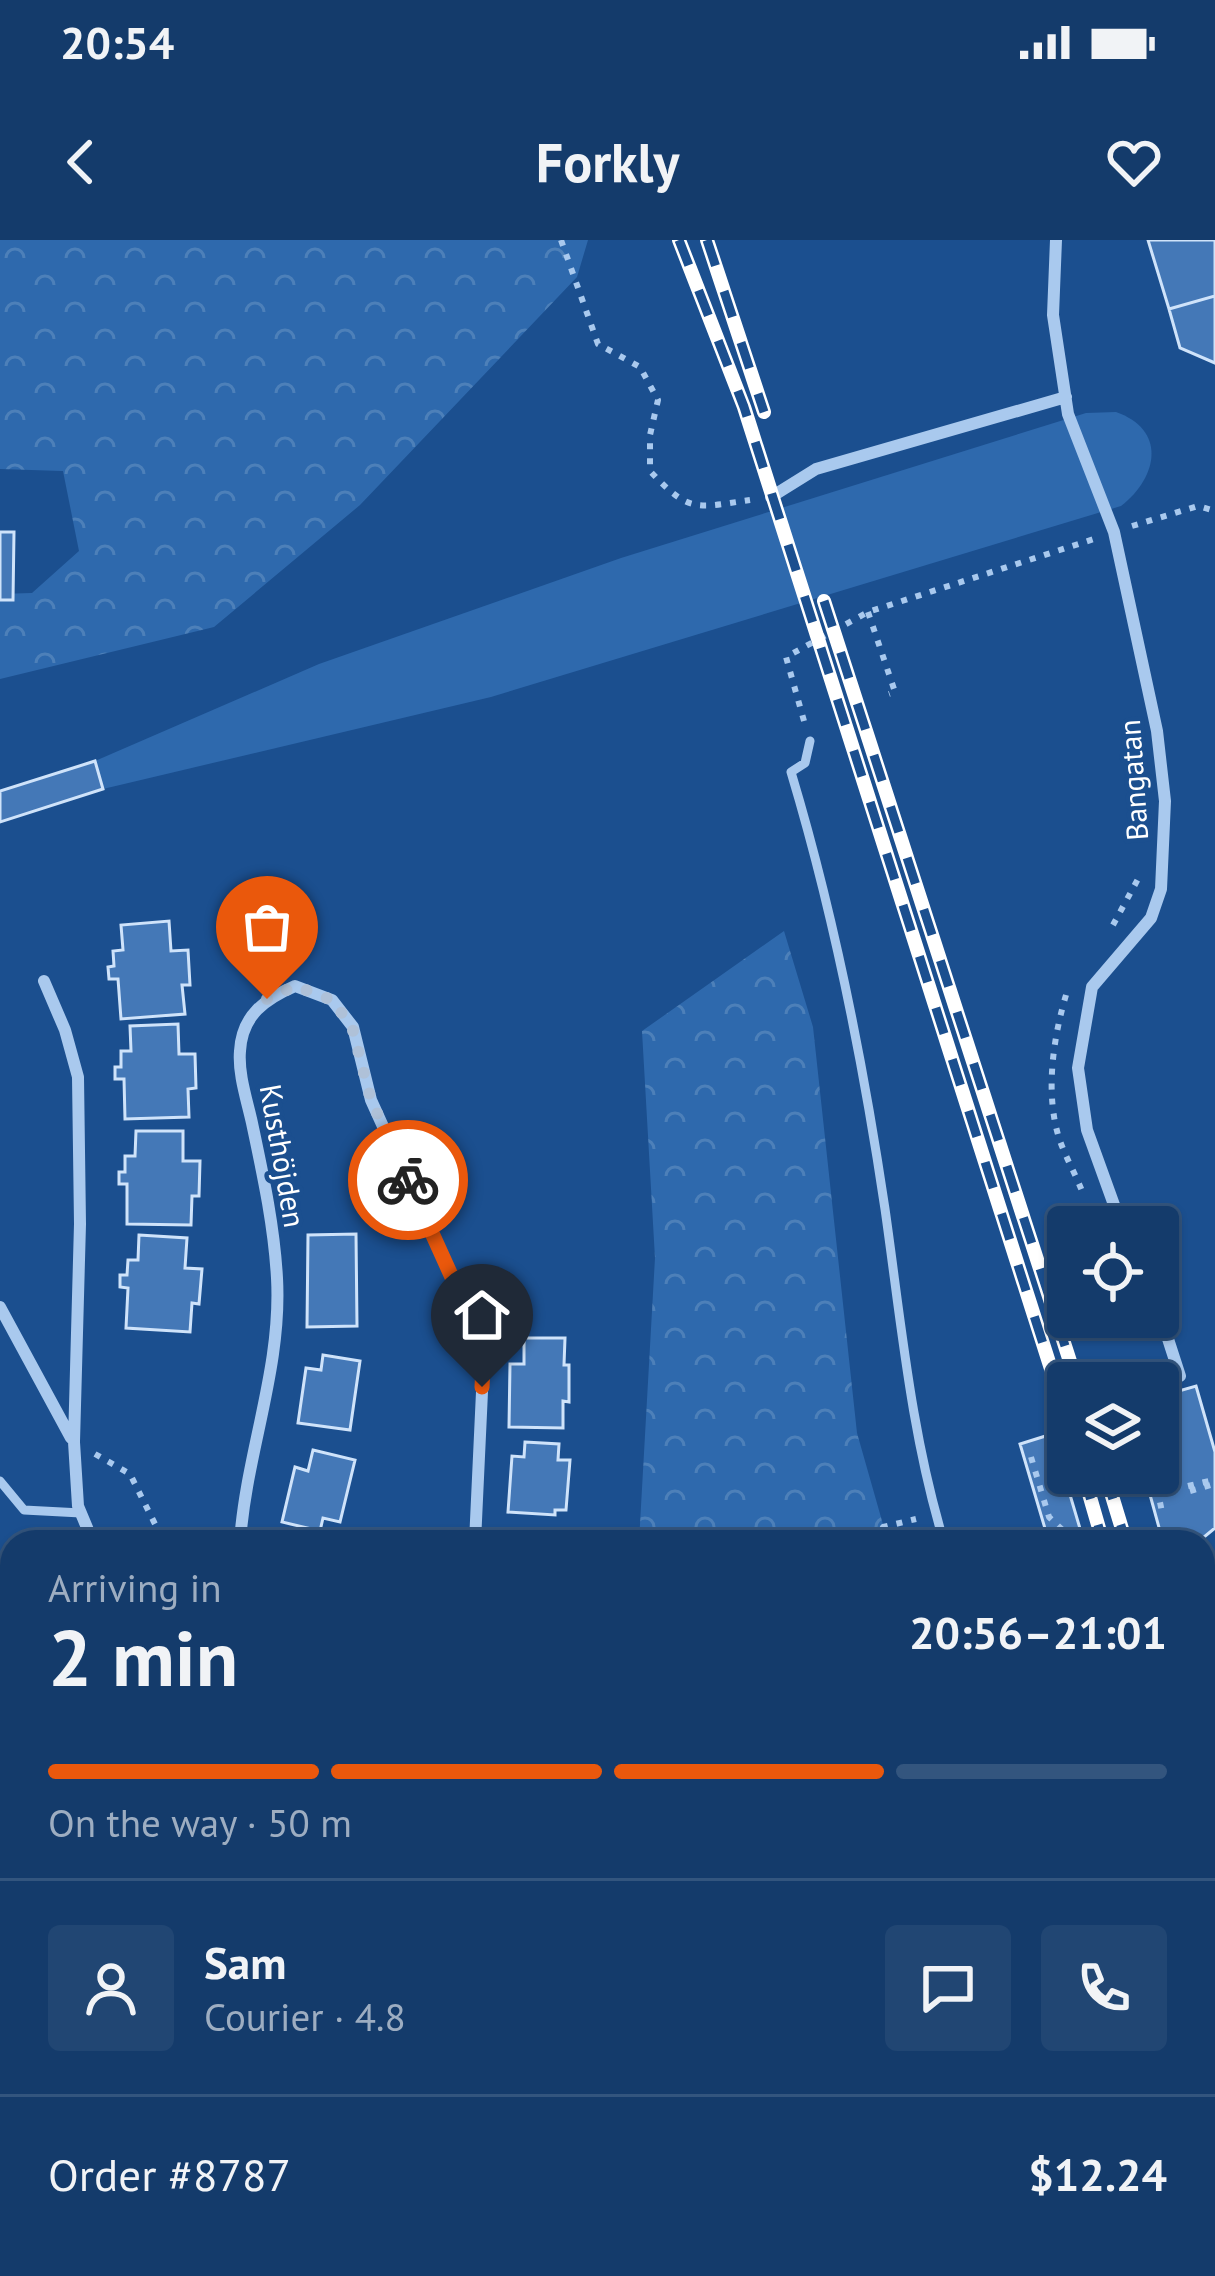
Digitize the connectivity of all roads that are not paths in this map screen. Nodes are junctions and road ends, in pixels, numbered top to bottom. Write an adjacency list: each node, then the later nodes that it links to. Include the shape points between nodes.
1 (1056, 240): 2 (street, Bangatan, via 1054,315)
2 (1066, 397): 3 (street, via 816,470); 6 (street, Bangatan, via 1114,532 1166,801 1161,889 1150,918 1092,987 1078,1068 1087,1130)
3 (771, 497)
4 (810, 741): 16 (lane, via 805,763 790,772 856,1025 910,1393)
5 (44, 981): 10 (street, via 78,1077)
6 (1114, 1206)
7 (0, 1307): 10 (street)
8 (1168, 1338): 9 (street)
9 (1180, 1376)
10 (74, 1442): 12 (street)
11 (0, 1480): 12 (lane, via 24,1510)
12 (81, 1513): 13 (street)
13 (88, 1530)
14 (241, 1530): 15 (street, Kusthöjden, via 267,1402 277,1283 239,1053 244,1023 295,986 332,1000 352,1027 371,1100 484,1348)
15 (476, 1530)
16 (940, 1530)

